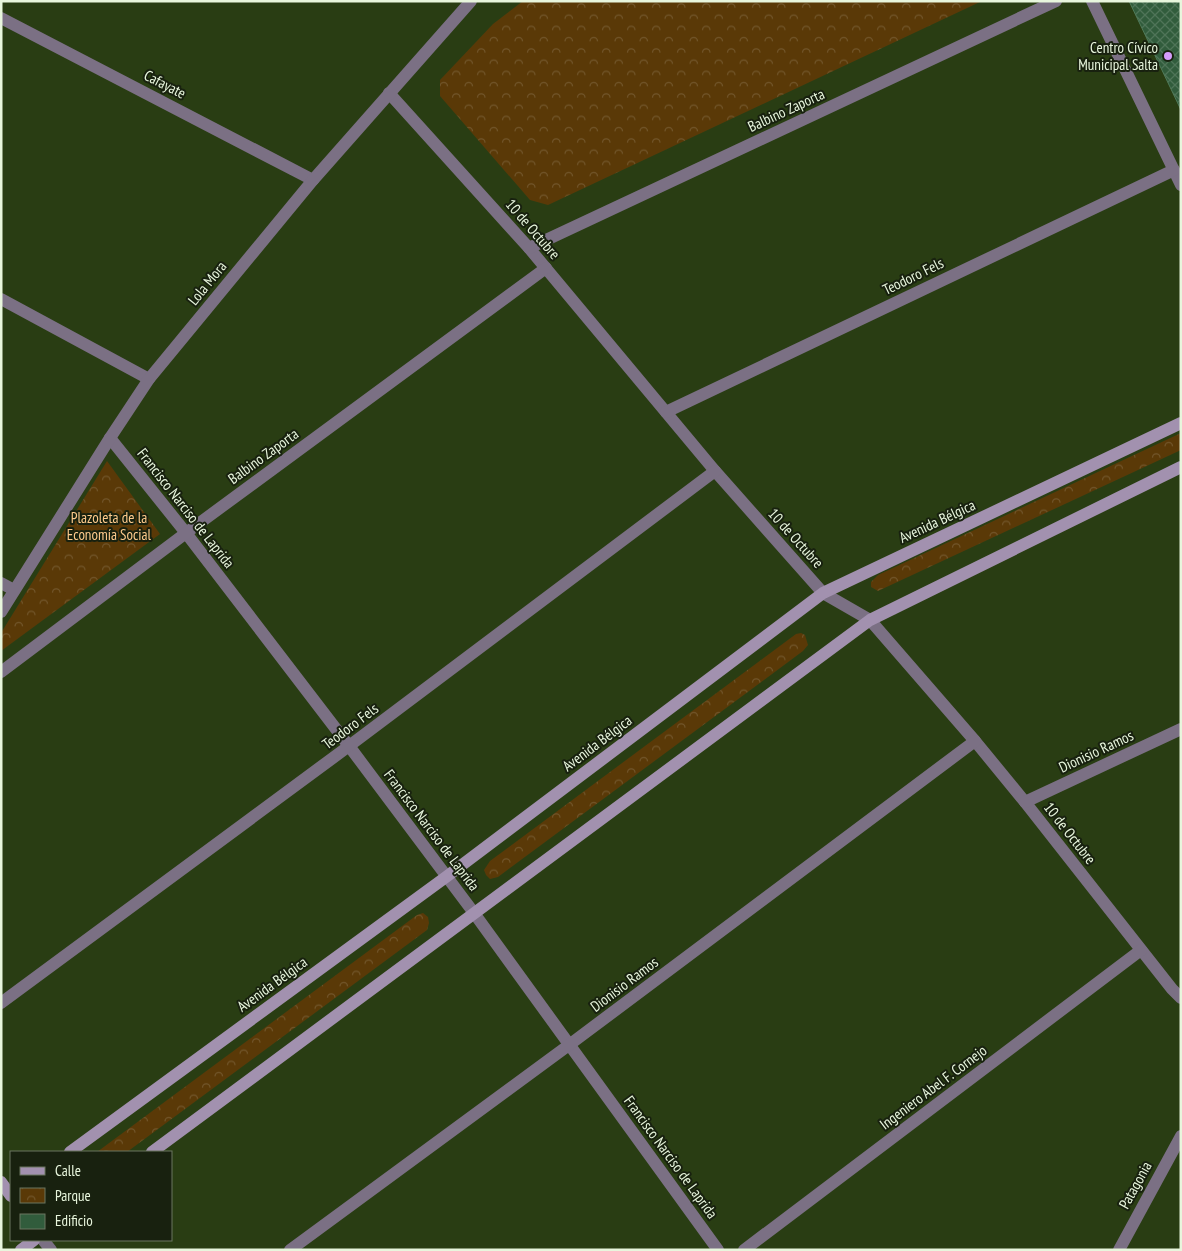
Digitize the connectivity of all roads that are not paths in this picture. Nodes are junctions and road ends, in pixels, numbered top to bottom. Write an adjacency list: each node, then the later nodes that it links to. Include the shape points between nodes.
1 (471, 1): 5 (street, Lola Mora)
2 (1056, 1): 9 (street, Balbino Zaporta)
3 (1092, 1): 6 (street)
4 (1, 18): 7 (street, Cafayate)
5 (389, 93): 7 (street, Lola Mora); 9 (street, 10 de Octubre)
6 (1174, 170): 8 (street); 13 (street, Teodoro Fels)
7 (313, 180): 12 (street, Lola Mora)
8 (1181, 185)
9 (529, 248): 10 (street, 10 de Octubre)
10 (546, 268): 13 (street, 10 de Octubre); 18 (street, Balbino Zaporta)
11 (1, 299): 12 (street)
12 (149, 379): 15 (street, Lola Mora)
13 (666, 412): 17 (street, 10 de Octubre)
14 (1181, 423): 21 (main road, Avenida Bélgica)
15 (110, 438): 18 (street, Francisco Narciso de Laprida); 20 (street, Lola Mora)
16 (1181, 467): 23 (main road)
17 (715, 471): 21 (street, 10 de Octubre); 27 (street, Teodoro Fels)
18 (186, 533): 24 (street, Balbino Zaporta); 27 (street, Francisco Narciso de Laprida)
19 (1, 583): 20 (street)
20 (14, 590): 22 (street, Lola Mora)
21 (823, 593): 23 (street, 10 de Octubre); 29 (main road, Avenida Bélgica)
22 (1, 612)
23 (870, 620): 26 (street, 10 de Octubre); 30 (main road)
24 (1, 672)
25 (1181, 730): 28 (street, Dionisio Ramos)
26 (975, 741): 28 (street, 10 de Octubre); 34 (street, Dionisio Ramos)
27 (349, 746): 29 (street, Francisco Narciso de Laprida); 33 (street, Teodoro Fels)
28 (1025, 802): 31 (street, 10 de Octubre)
29 (446, 877): 30 (street, Francisco Narciso de Laprida); 36 (main road, Avenida Bélgica)
30 (474, 913): 34 (street, Francisco Narciso de Laprida); 37 (main road)
31 (1141, 950): 32 (street, 10 de Octubre); 44 (street, Ingeniero Abel F. Cornejo)
32 (1178, 991)
33 (1, 1003)
34 (569, 1045): 42 (street, Dionisio Ramos); 43 (street, Francisco Narciso de Laprida)
35 (1181, 1136): 45 (street, Patagonia)
36 (71, 1151)
37 (153, 1151)
38 (1, 1182): 39 (main road)
39 (10, 1194)
40 (33, 1241): 41 (main road)
41 (21, 1250)
42 (290, 1250)
43 (718, 1250)
44 (744, 1250)
45 (1119, 1250)

